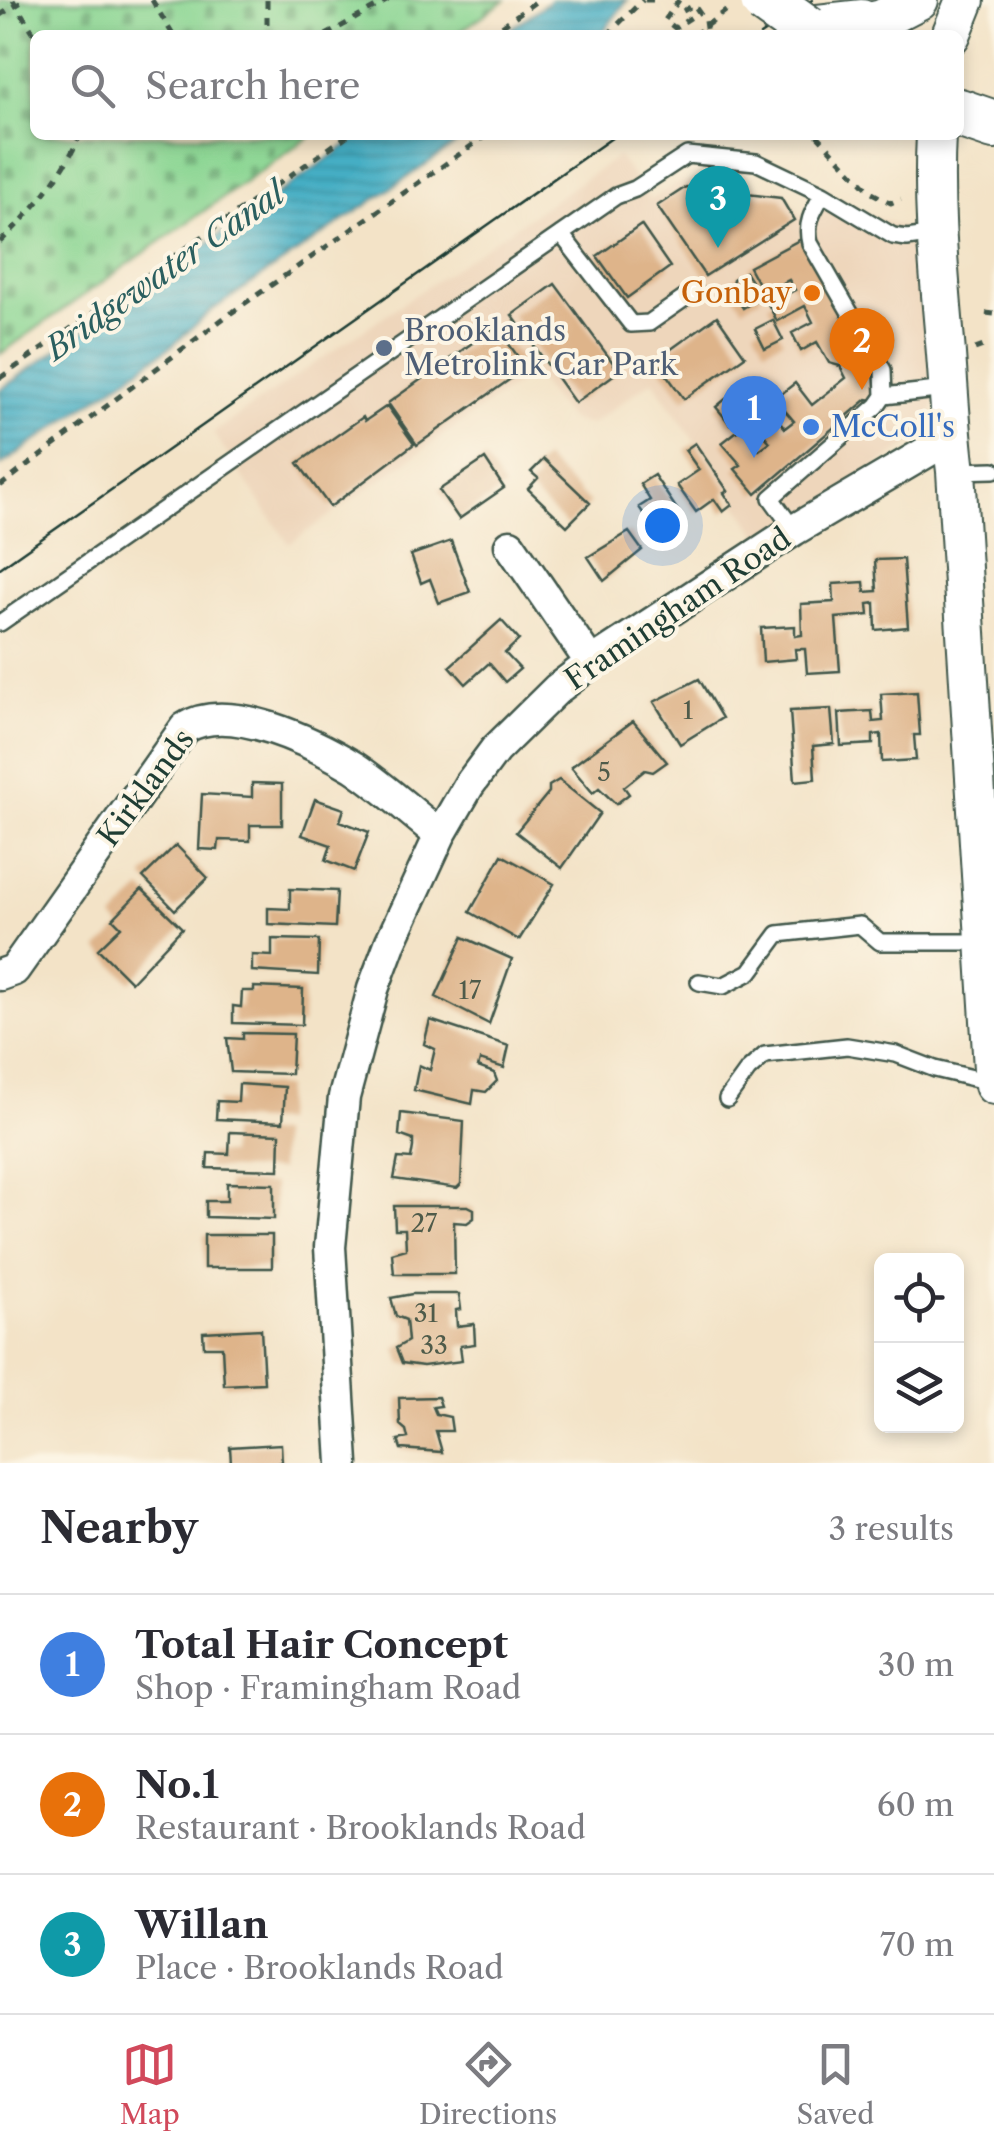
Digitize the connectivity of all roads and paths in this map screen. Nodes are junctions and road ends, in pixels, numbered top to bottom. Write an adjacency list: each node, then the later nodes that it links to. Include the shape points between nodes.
1 (25, 0): 14 (path)
2 (152, 0): 19 (path)
3 (267, 0): 20 (path)
4 (388, 0): 21 (path)
5 (538, 0): 22 (path)
6 (644, 0): 7 (path); 23 (path)
7 (657, 0)
8 (678, 0): 15 (path, via 664,20 675,28)
9 (693, 0): 15 (path, via 683,11 694,6)
10 (740, 0): 24 (path, bridge)
11 (765, 0): 26 (main road, bridge)
12 (918, 0): 17 (street)
13 (966, 0): 28 (street)
14 (15, 2): 16 (path); 18 (path)
15 (699, 12): 25 (path)
16 (0, 15)
17 (861, 24): 27 (main road)
18 (32, 30)
19 (170, 30)
20 (267, 30)
21 (335, 30)
22 (496, 30)
23 (612, 30)
24 (701, 30)
25 (706, 30)
26 (806, 30)
27 (827, 30)
28 (953, 30)
29 (964, 116): 30 (main road)
30 (994, 126)
31 (78, 140): 40 (path)
32 (341, 140): 44 (path)
33 (480, 140): 49 (path, via 224,318)
34 (822, 140): 37 (path, via 872,193 891,203)
35 (936, 140): 39 (street)
36 (823, 194): 38 (lane, via 756,162 687,155); 39 (lane, via 894,236); 46 (lane, via 810,216 810,243 883,370)
37 (901, 200)
38 (561, 234): 41 (lane, via 632,324 649,323); 52 (lane)
39 (934, 234): 45 (street)
40 (0, 242)
41 (696, 291)
42 (986, 313): 43 (path)
43 (994, 314)
44 (0, 378)
45 (946, 389): 46 (lane); 47 (street)
46 (884, 396): 50 (lane, via 771,498)
47 (954, 458): 48 (lane); 50 (street, Framingham Road, via 930,450); 55 (street)
48 (994, 470)
49 (0, 486)
50 (794, 530): 53 (street, Framingham Road)
51 (510, 545): 53 (street)
52 (0, 622)
53 (591, 663): 54 (street, Framingham Road, via 495,750)
54 (440, 836): 57 (street, Kirklands, via 356,769 317,747 252,723 193,723 14,970); 62 (street, Framingham Road, via 373,988 344,1098 330,1247)
55 (988, 861): 56 (street)
56 (986, 942): 58 (lane, via 880,942 860,925 783,933 750,972 723,986); 59 (street)
57 (0, 975)
58 (699, 982)
59 (992, 1030): 60 (street)
60 (994, 1084): 61 (lane, via 847,1046 765,1055)
61 (727, 1099)
62 (343, 1463)

